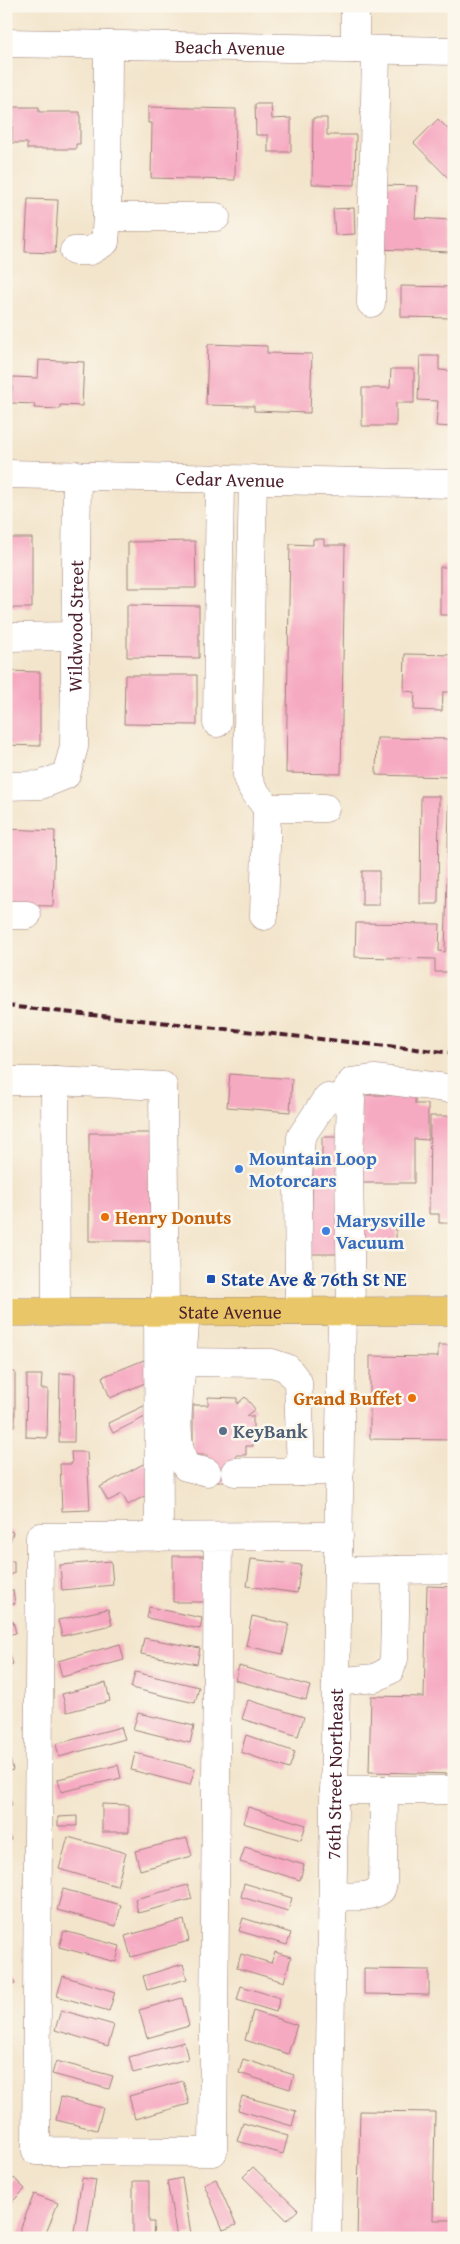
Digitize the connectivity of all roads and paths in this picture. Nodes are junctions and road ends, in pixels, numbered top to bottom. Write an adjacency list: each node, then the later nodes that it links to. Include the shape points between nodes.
1 (355, 6): 4 (street)
2 (6, 43): 3 (street, Beach Avenue)
3 (108, 45): 4 (street, Beach Avenue); 6 (street)
4 (365, 49): 5 (street, Beach Avenue); 9 (street)
5 (449, 56)
6 (107, 217): 7 (street); 8 (street, via 105,242 90,251)
7 (216, 217)
8 (74, 251)
9 (371, 303)
10 (6, 474): 11 (street, Cedar Avenue)
11 (77, 475): 12 (street, Cedar Avenue); 15 (street, Wildwood Street)
12 (220, 478): 13 (street, Cedar Avenue); 17 (street)
13 (253, 479): 14 (street, Cedar Avenue); 19 (street, via 247,775)
14 (454, 484)
15 (75, 636): 16 (street); 18 (street, Wildwood Street, via 74,747 66,775 41,785)
16 (6, 637)
17 (217, 724)
18 (6, 786)
19 (266, 808): 20 (street); 21 (street)
20 (325, 808)
21 (264, 916)
22 (6, 1081): 23 (street)
23 (55, 1081): 30 (street); 31 (street, via 164,1086)
24 (454, 1089): 25 (street, via 375,1079 352,1082)
25 (341, 1100): 26 (street, via 327,1098 300,1138); 27 (street, 76th Street Northeast, via 351,1100)
26 (299, 1311): 27 (main road, State Avenue); 31 (main road, State Avenue)
27 (346, 1311): 28 (main road, State Avenue); 33 (street, 76th Street Northeast)
28 (454, 1311)
29 (6, 1312): 30 (main road, State Avenue)
30 (56, 1312): 31 (main road, State Avenue)
31 (169, 1312): 32 (street); 38 (street)
32 (182, 1362): 34 (street, via 179,1407 181,1457 186,1467); 36 (street, via 272,1363 287,1368 298,1382)
33 (340, 1470): 36 (street); 37 (street, 76th Street Northeast)
34 (207, 1472)
35 (236, 1472): 36 (street)
36 (301, 1472)
37 (338, 1536): 39 (street); 41 (street, 76th Street Northeast)
38 (159, 1538): 39 (street); 39 (street, via 40,1537 36,2151 213,2152)
39 (218, 1538)
40 (454, 1569): 42 (street)
41 (338, 1570): 42 (street); 43 (street, 76th Street Northeast)
42 (396, 1570): 43 (street, via 394,1660 390,1670 375,1678)
43 (336, 1682): 44 (street, 76th Street Northeast)
44 (334, 1790): 45 (street); 47 (street, 76th Street Northeast)
45 (384, 1790): 46 (street); 47 (street, via 381,1890 363,1896)
46 (454, 1790)
47 (333, 1896): 48 (street, 76th Street Northeast)
48 (327, 2238)

